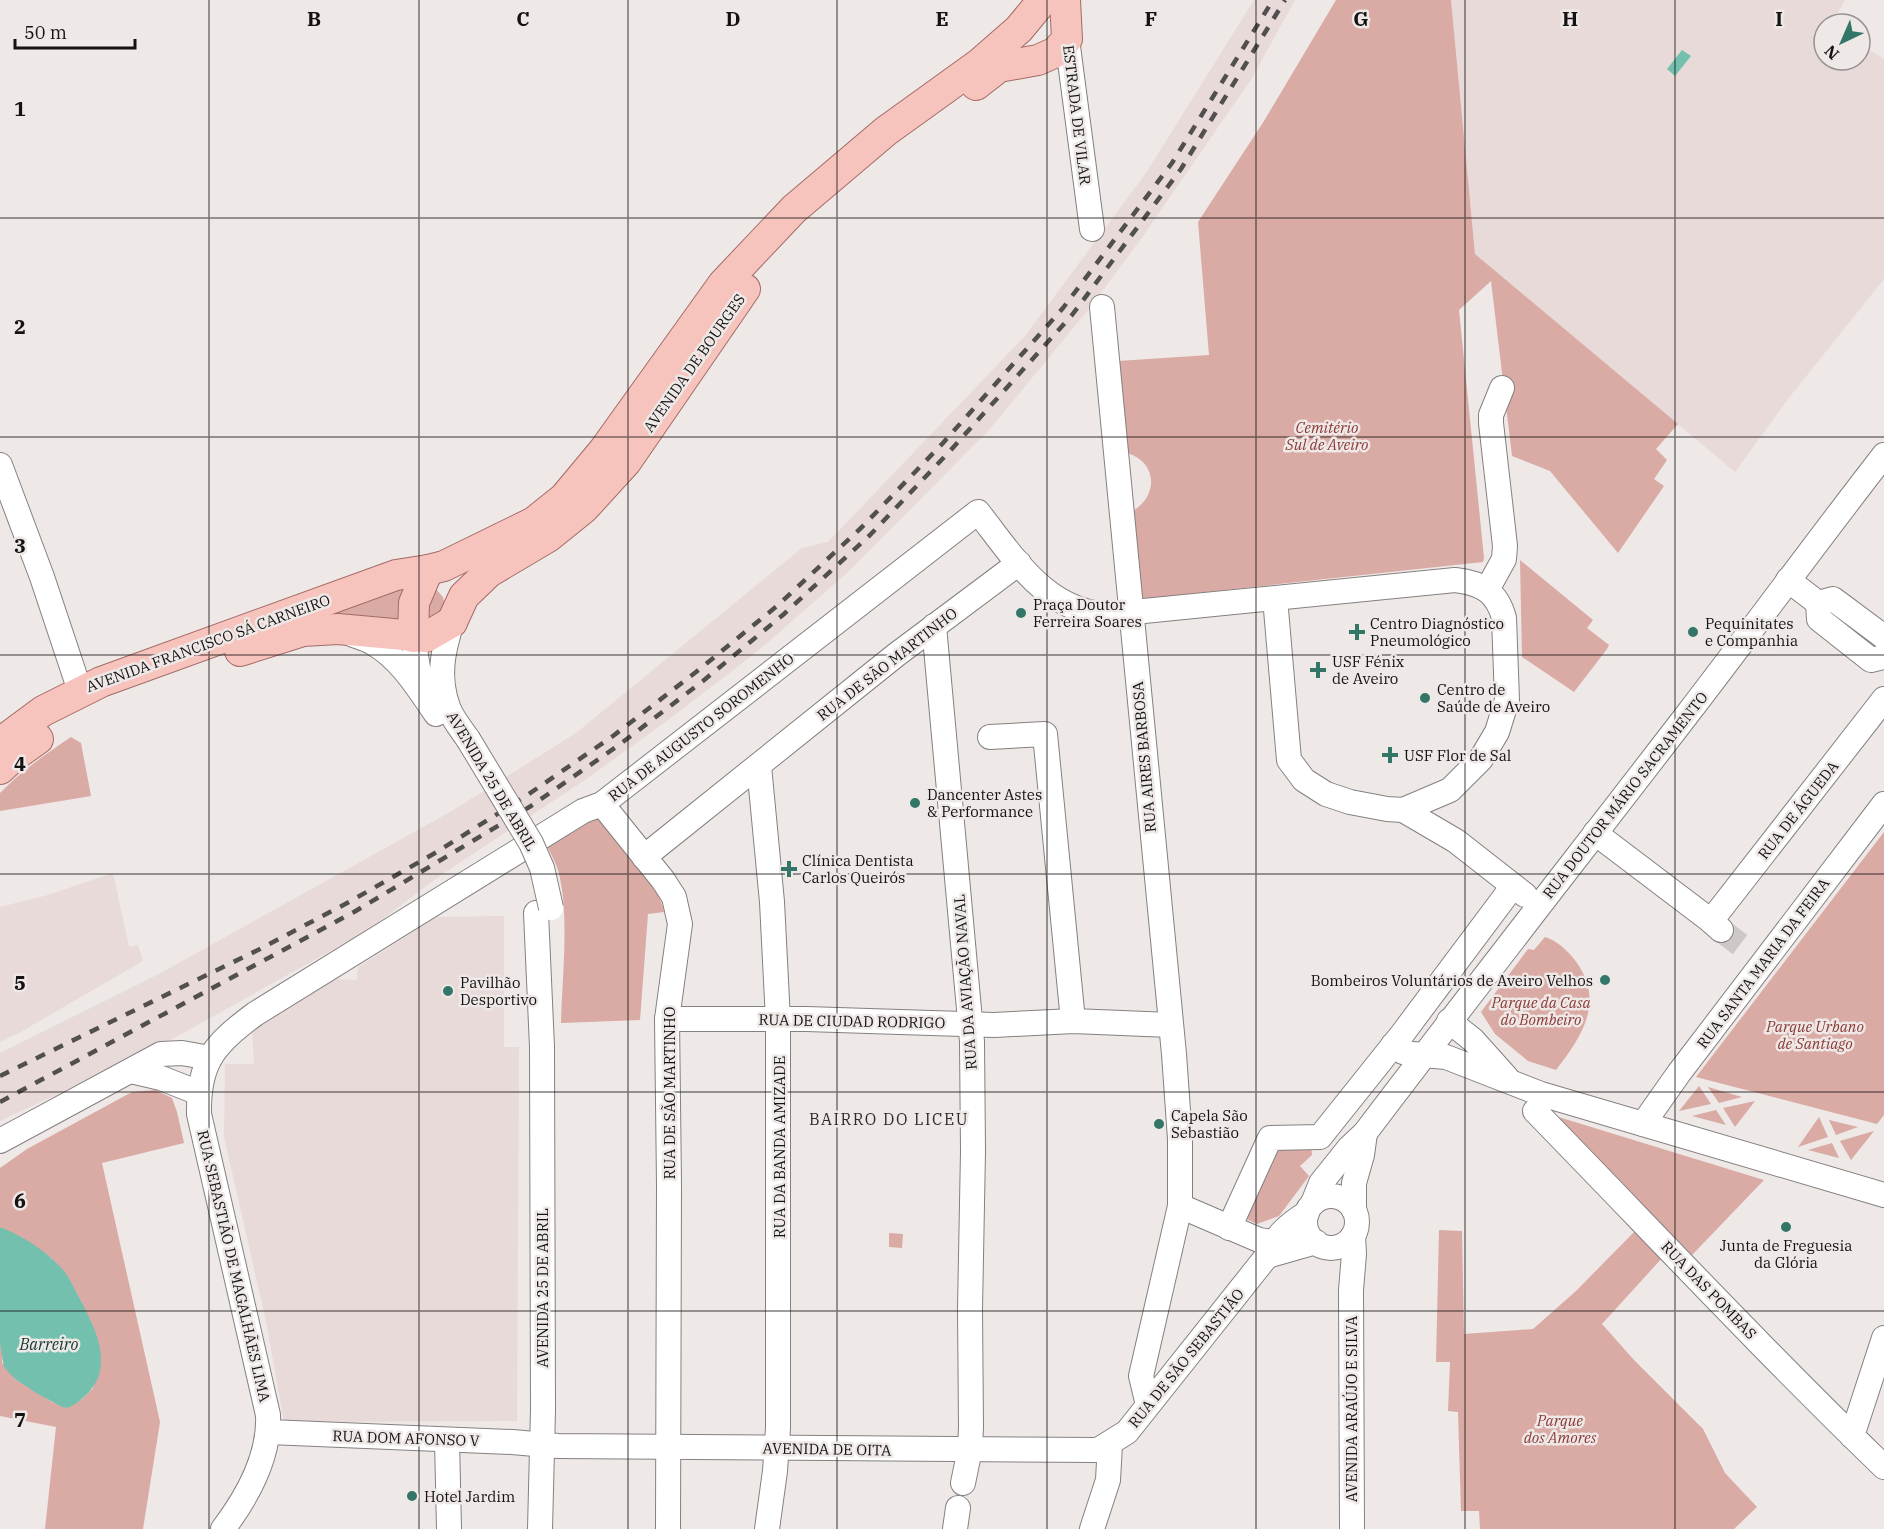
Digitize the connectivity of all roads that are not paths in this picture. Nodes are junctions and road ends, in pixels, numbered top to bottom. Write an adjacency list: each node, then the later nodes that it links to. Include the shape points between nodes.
1 (1041, 0): 3 (main road, AVENIDA DE BOURGES)
2 (1065, 0): 4 (main road, ESTRADA DE VILAR)
3 (1019, 29): 5 (main road, via 1022,50); 12 (main road, AVENIDA DE BOURGES, via 979,64 886,131 794,209 723,284 604,450 564,498 534,522 461,559)
4 (1067, 39): 5 (main road, AVENIDA DE BOURGES, via 1056,52); 6 (street, ESTRADA DE VILAR)
5 (1038, 60): 18 (main road, AVENIDA DE BOURGES, via 999,67 903,141 809,222 740,295 626,462 584,508 548,537 489,572 464,596)
6 (1092, 229)
7 (1102, 307): 17 (street, RUA AIRES BARBOSA)
8 (1502, 388): 14 (street, via 1491,423 1505,546 1504,559)
9 (1884, 455): 13 (street, RUA DOUTOR MÁRIO SACRAMENTO)
10 (0, 465): 24 (street)
11 (1019, 563): 17 (street, via 1032,579 1063,603 1088,612); 19 (street, RUA DE SÃO MARTINHO); 33 (street, RUA DE AUGUSTO SOROMENHO, via 978,512)
12 (428, 570): 18 (main road, via 449,593); 21 (main road, via 414,603); 24 (main road, AVENIDA FRANCISCO SÁ CARNEIRO, via 396,574)
13 (1788, 580): 16 (street); 36 (street, RUA DOUTOR MÁRIO SACRAMENTO)
14 (1487, 590): 15 (street, via 1455,580); 32 (street, via 1501,606 1504,618 1507,700 1497,732 1481,759)
15 (1275, 598): 17 (street); 35 (street, via 1289,760 1304,780 1326,794)
16 (1818, 603): 22 (street, via 1833,599); 23 (street, via 1819,619 1872,660)
17 (1131, 613): 47 (street, RUA AIRES BARBOSA)
18 (452, 622): 21 (main road, AVENIDA FRANCISCO SÁ CARNEIRO, via 426,637); 28 (street, AVENIDA 25 DE ABRIL, via 443,650 441,676)
19 (934, 626): 30 (street, RUA DE SÃO MARTINHO); 46 (street, RUA DA AVIAÇÃO NAVAL)
20 (338, 629): 21 (main road, AVENIDA FRANCISCO SÁ CARNEIRO); 26 (street, AVENIDA FRANCISCO SÁ CARNEIRO, via 373,642 394,659); 31 (main road, AVENIDA FRANCISCO SÁ CARNEIRO, via 303,631 116,695 64,720)
21 (413, 637): 26 (street, AVENIDA 25 DE ABRIL, via 418,668)
22 (1884, 637)
23 (1884, 657)
24 (80, 691): 29 (main road, AVENIDA FRANCISCO SÁ CARNEIRO, via 43,711)
25 (1884, 699): 36 (street, RUA DE ÁGUEDA, via 1716,926)
26 (436, 714): 28 (street, AVENIDA 25 DE ABRIL)
27 (990, 737): 44 (street, via 1045,734)
28 (461, 742): 75 (street, AVENIDA 25 DE ABRIL, via 519,850 544,911)
29 (0, 743)
30 (759, 766): 38 (street, RUA DE SÃO MARTINHO); 43 (street, RUA DA BANDA AMIZADE)
31 (0, 769)
32 (1450, 790): 35 (street); 37 (street, via 1445,818)
33 (602, 804): 38 (street); 41 (street, RUA DE AUGUSTO SOROMENHO, via 583,811)
34 (1884, 804): 55 (street, RUA SANTA MARIA DA FEIRA, via 1755,956)
35 (1403, 810): 37 (street)
36 (1595, 833): 40 (street, RUA DOUTOR MÁRIO SACRAMENTO)
37 (1456, 841): 39 (street)
38 (644, 857): 42 (street, RUA DE SÃO MARTINHO, via 674,897 678,909 680,924)
39 (1513, 886): 40 (street); 48 (street)
40 (1539, 906): 45 (street, RUA DOUTOR MÁRIO SACRAMENTO)
41 (255, 1014): 50 (street, RUA SEBASTIÃO DE MAGALHÃES LIMA, via 227,1035)
42 (667, 1019): 43 (street, RUA DE CIUDAD RODRIGO); 76 (street, RUA DE SÃO MARTINHO)
43 (778, 1020): 46 (street, RUA DE CIUDAD RODRIGO); 77 (street, RUA DA BANDA AMIZADE)
44 (1073, 1021): 46 (street, RUA DE CIUDAD RODRIGO); 47 (street, RUA DE CIUDAD RODRIGO)
45 (1449, 1021): 49 (street, RUA DOUTOR MÁRIO SACRAMENTO); 52 (street, via 1473,1040)
46 (971, 1023): 78 (street, RUA DA AVIAÇÃO NAVAL)
47 (1170, 1025): 59 (street, RUA AIRES BARBOSA, via 1180,1139)
48 (1393, 1045): 49 (street); 62 (street, via 1320,1137 1270,1138)
49 (1422, 1056): 52 (street, via 1446,1057); 56 (street, RUA DOUTOR MÁRIO SACRAMENTO)
50 (210, 1058): 51 (street, via 161,1054); 53 (street, RUA SEBASTIÃO DE MAGALHÃES LIMA)
51 (131, 1071): 53 (street); 57 (street)
52 (1508, 1080): 55 (street)
53 (199, 1093): 71 (street, RUA SEBASTIÃO DE MAGALHÃES LIMA, via 199,1114)
54 (1535, 1111): 72 (street, RUA DAS POMBAS)
55 (1643, 1124): 58 (street)
56 (1365, 1133): 60 (street, RUA DOUTOR MÁRIO SACRAMENTO, via 1321,1183); 61 (street, RUA DOUTOR MÁRIO SACRAMENTO, via 1354,1183)
57 (0, 1141)
58 (1884, 1195)
59 (1180, 1206): 62 (street); 68 (street, RUA AIRES BARBOSA)
60 (1310, 1208): 61 (street, via 1320,1199 1335,1196); 64 (street, via 1306,1229); 65 (street, RUA DE SÃO SEBASTIÃO)
61 (1354, 1210): 63 (street, via 1357,1223)
62 (1229, 1228): 65 (street)
63 (1353, 1236): 64 (street, via 1341,1246); 66 (street, AVENIDA ARAÚJO E SILVA)
64 (1321, 1245): 65 (street); 66 (street, AVENIDA ARAÚJO E SILVA)
65 (1270, 1249): 69 (street, RUA DE SÃO SEBASTIÃO)
66 (1351, 1290): 87 (street, AVENIDA ARAÚJO E SILVA)
67 (1884, 1338): 72 (street)
68 (1149, 1348): 69 (street); 70 (street, RUA AIRES BARBOSA, via 1141,1376)
69 (1181, 1365): 70 (street, RUA DE SÃO SEBASTIÃO)
70 (1148, 1405): 74 (street, RUA DE SÃO SEBASTIÃO, via 1127,1432)
71 (269, 1432): 73 (street, RUA DOM AFONSO V); 81 (street, RUA SEBASTIÃO DE MAGALHÃES LIMA, via 250,1488)
72 (1852, 1436): 79 (street, RUA DAS POMBAS)
73 (447, 1440): 75 (street, RUA DOM AFONSO V); 82 (street)
74 (1110, 1444): 78 (street, AVENIDA DE OITA, via 1098,1450); 86 (street, via 1108,1480)
75 (542, 1445): 76 (street, AVENIDA DE OITA); 83 (street, AVENIDA 25 DE ABRIL)
76 (669, 1448): 77 (street, AVENIDA DE OITA); 84 (street, RUA DE SÃO MARTINHO)
77 (777, 1448): 78 (street, AVENIDA DE OITA); 85 (street, RUA DA BANDA AMIZADE)
78 (970, 1449): 80 (street, RUA DA AVIAÇÃO NAVAL)
79 (1884, 1467)
80 (963, 1483)
81 (223, 1529)
82 (449, 1529)
83 (540, 1529)
84 (668, 1529)
85 (766, 1529)
86 (1092, 1529)
87 (1352, 1529)

